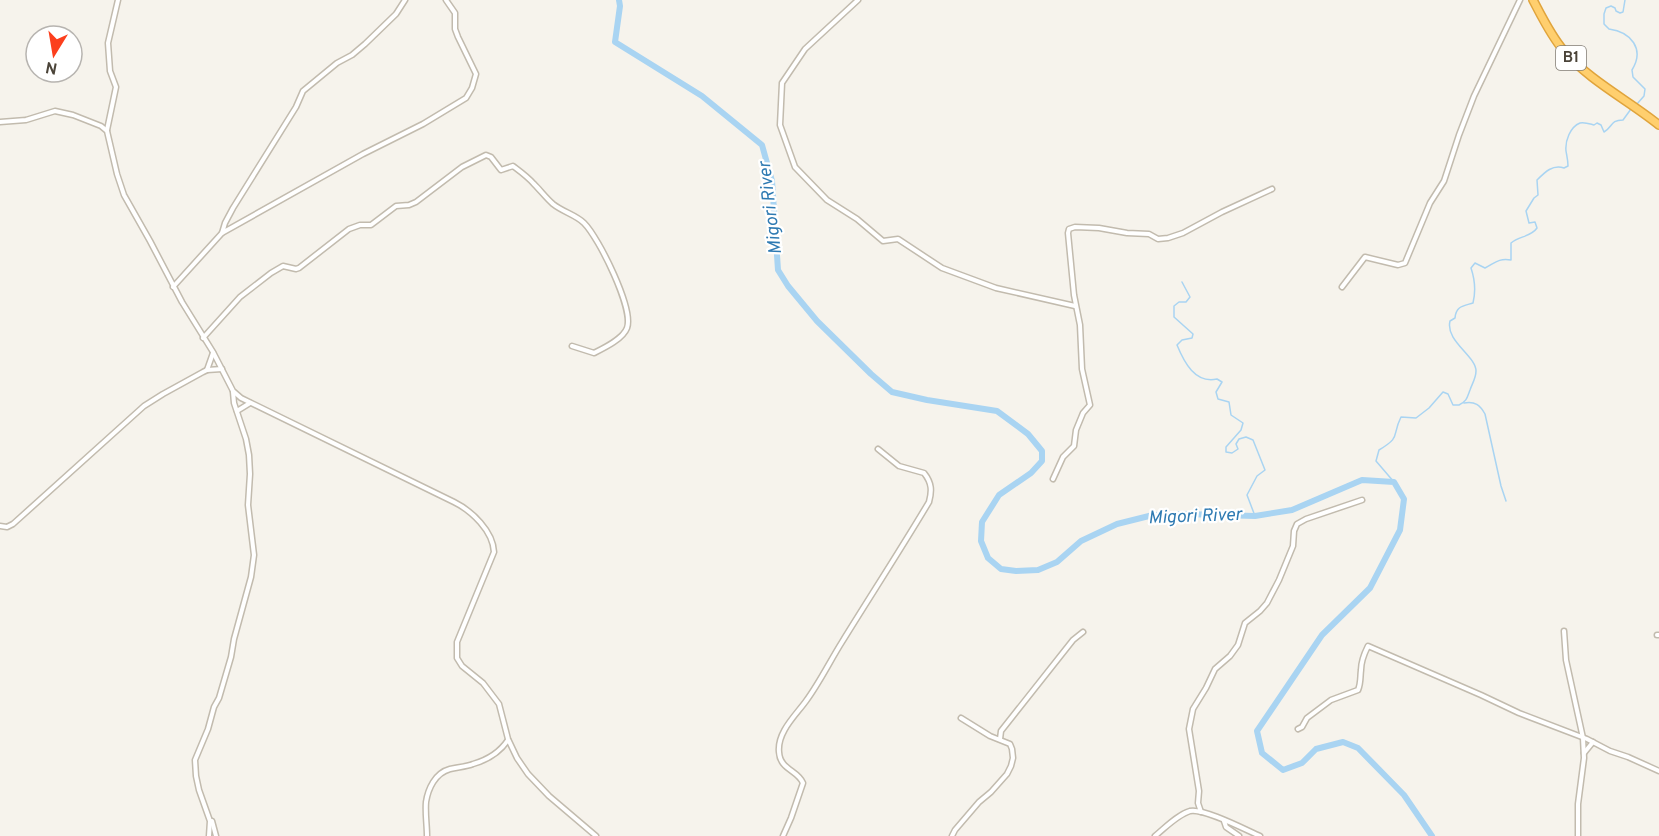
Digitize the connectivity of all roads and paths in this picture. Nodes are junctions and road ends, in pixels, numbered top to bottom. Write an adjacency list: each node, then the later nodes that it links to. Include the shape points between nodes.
1 (118, 0): 9 (street, via 108,43 110,71 116,87)
2 (405, 0): 11 (street, via 365,44 302,92)
3 (446, 0): 11 (street, via 476,74 466,98)
4 (858, 0): 14 (street, via 805,49 782,82 780,125 795,167 827,200 883,241 898,239 942,268 996,288)
5 (1520, 0): 13 (street, via 1474,96 1444,181 1430,203 1405,263 1398,265 1365,257)
6 (1533, 0): 8 (highway, B1, via 1563,50)
7 (0, 122): 9 (street, via 26,120 55,111)
8 (1659, 125)
9 (107, 131): 12 (street, via 124,195)
10 (1272, 189): 14 (street, via 1168,238 1070,228)
11 (222, 233): 12 (street)
12 (173, 287): 15 (street)
13 (1342, 287)
14 (1075, 306): 24 (street, via 1090,405 1076,430 1074,446)
15 (203, 338): 16 (street, via 240,297 271,273 283,266 299,268 349,229 371,225 399,204 416,202 462,167 487,155 501,170 513,166 553,204 582,221 617,281 627,318 626,331 594,353); 17 (street)
16 (572, 346)
17 (213, 352): 18 (street); 19 (street)
18 (222, 369): 19 (street); 20 (street)
19 (207, 370): 26 (street, via 144,406 11,525)
20 (233, 391): 21 (street); 22 (street)
21 (251, 403): 22 (street); 32 (street, via 454,502 478,521 494,552 460,633 456,654 462,666 483,683 499,704)
22 (237, 411): 41 (street, via 250,464 248,505 253,565 219,698 195,760)
23 (878, 449): 49 (street, via 899,466 924,473 931,484 929,502 783,734 780,757 803,783)
24 (1053, 479)
25 (1362, 500): 39 (street, via 1297,524 1293,546 1267,603 1245,623 1238,645 1215,669 1193,709 1189,729)
26 (0, 526)
27 (1564, 631): 31 (street, via 1566,660)
28 (1083, 632): 33 (street, via 1032,690 1001,731)
29 (961, 718): 33 (street)
30 (1298, 729): 31 (street, via 1331,700 1358,690 1368,646)
31 (1583, 738): 34 (street); 37 (street)
32 (508, 739): 35 (street); 36 (street)
33 (1000, 739): 44 (street, via 1012,748 1010,769)
34 (1593, 742): 37 (street); 38 (street)
35 (512, 748): 36 (street); 48 (street, via 539,787)
36 (500, 750): 47 (street, via 480,762 447,770 437,778 427,799)
37 (1584, 753): 53 (street)
38 (1659, 771)
39 (1198, 803): 40 (street); 42 (street)
40 (1190, 811): 42 (street); 50 (street)
41 (207, 812): 45 (street); 46 (street)
42 (1201, 812): 43 (street)
43 (1224, 820): 51 (street, via 1226,827); 52 (street)
44 (952, 835)
45 (209, 836)
46 (216, 836)
47 (427, 836)
48 (596, 836)
49 (783, 836)
50 (1155, 836)
51 (1239, 836)
52 (1260, 836)
53 (1578, 836)

